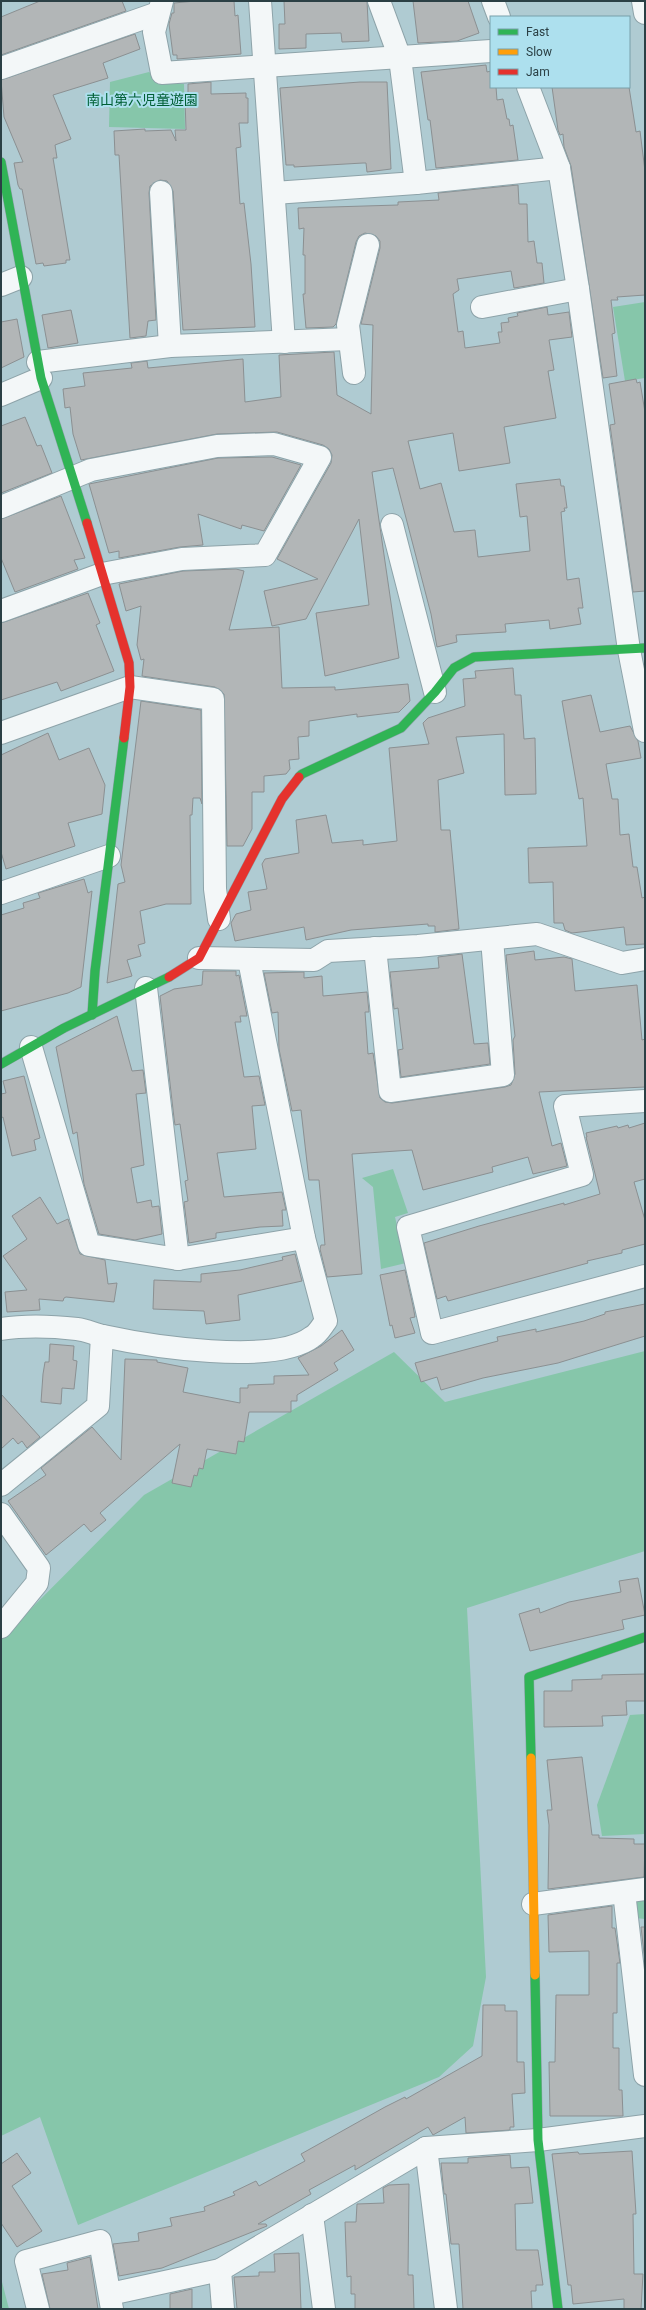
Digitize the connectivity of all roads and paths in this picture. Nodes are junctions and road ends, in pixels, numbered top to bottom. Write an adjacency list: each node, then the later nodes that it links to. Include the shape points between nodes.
1 (260, 1): 10 (street)
2 (379, 1): 9 (street)
3 (492, 1): 7 (street)
4 (642, 1): 6 (street)
5 (160, 7): 10 (street, via 154,32 162,73); 11 (street)
6 (645, 13)
7 (499, 16)
8 (490, 51): 9 (street)
9 (400, 58): 10 (street); 15 (street)
10 (264, 66): 17 (street)
11 (1, 68)
12 (528, 88): 13 (street)
13 (559, 168): 15 (street); 21 (street)
14 (2, 174): 19 (street)
15 (416, 182): 17 (street)
16 (161, 192): 25 (street)
17 (274, 193): 24 (street)
18 (368, 245): 23 (street, via 348,324)
19 (21, 277): 20 (street); 26 (street)
20 (1, 285)
21 (578, 289): 22 (street); 34 (street)
22 (482, 307)
23 (349, 339): 24 (street); 27 (street)
24 (284, 342): 25 (street)
25 (170, 346): 26 (street)
26 (39, 370): 28 (street); 29 (street)
27 (354, 373)
28 (1, 395)
29 (74, 478): 30 (street); 32 (street); 32 (street, via 90,470 217,446 274,444 320,457 265,555 182,558)
30 (1, 507)
31 (392, 525): 36 (street)
32 (102, 574): 33 (street); 35 (street, via 129,663)
33 (1, 611)
34 (637, 649): 36 (street, via 474,657 454,668); 37 (street)
35 (130, 687): 38 (street); 39 (street); 41 (street, via 213,699 214,889)
36 (435, 692): 41 (street, via 401,728 302,774 282,799)
37 (645, 731)
38 (1, 733)
39 (109, 856): 40 (street); 48 (street)
40 (1, 893)
41 (219, 919): 44 (street)
42 (492, 939): 43 (street); 43 (street, via 503,1075 390,1091); 45 (street, via 537,934 622,963)
43 (375, 948): 46 (street, via 328,951 314,960)
44 (199, 958): 46 (street); 47 (street, via 184,970)
45 (645, 959)
46 (249, 960): 52 (street)
47 (146, 988): 48 (street); 53 (street)
48 (92, 1015): 49 (street)
49 (31, 1047): 50 (street); 53 (street, via 89,1245)
50 (1, 1064)
51 (645, 1101): 54 (street, via 565,1106 582,1175 408,1227 432,1333)
52 (304, 1238): 53 (street); 56 (street, via 326,1321 312,1338 287,1348 247,1352 174,1349)
53 (178, 1259)
54 (645, 1276)
55 (1, 1329): 56 (street, via 23,1325 79,1329)
56 (102, 1336): 57 (street, via 98,1406)
57 (1, 1485)
58 (1, 1514): 59 (street, via 39,1568 37,1583)
59 (1, 1627)
60 (645, 1637): 62 (street, via 529,1677)
61 (635, 1890): 62 (street); 63 (street)
62 (533, 1904): 65 (street)
63 (645, 2075)
64 (645, 2126): 65 (street)
65 (538, 2140): 66 (street); 74 (street)
66 (426, 2148): 67 (street); 73 (street)
67 (312, 2215): 68 (street); 72 (street)
68 (220, 2270): 69 (street); 71 (street)
69 (111, 2302): 70 (street, via 100,2241 26,2261)
70 (38, 2309)
71 (223, 2309)
72 (324, 2309)
73 (446, 2309)
74 (558, 2309)

